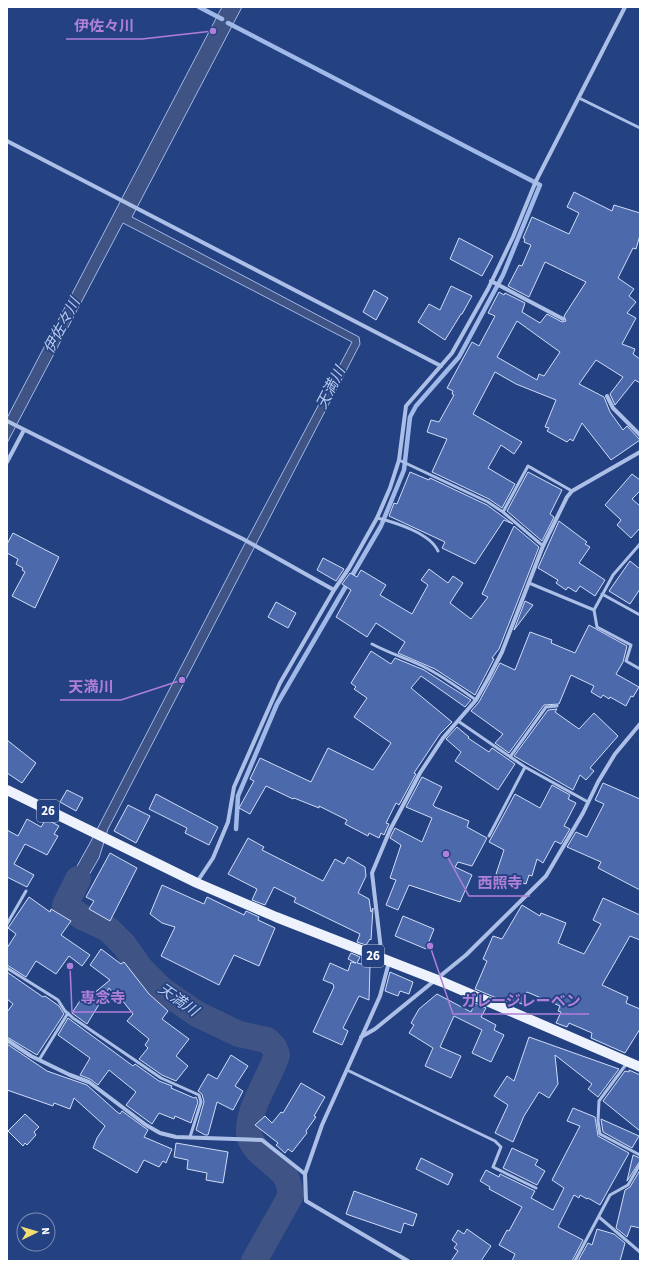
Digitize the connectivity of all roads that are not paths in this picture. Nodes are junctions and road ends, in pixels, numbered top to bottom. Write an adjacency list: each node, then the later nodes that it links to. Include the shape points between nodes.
1 (625, 7): 2 (street)
2 (579, 98): 3 (lane); 5 (street, via 536,181)
3 (640, 128)
4 (7, 141): 7 (street)
5 (491, 282): 6 (street); 7 (street, via 452,353)
6 (563, 319)
7 (441, 366): 13 (street, via 406,406)
8 (607, 396): 11 (street, via 613,408)
9 (7, 421): 10 (street)
10 (23, 429): 14 (street); 22 (street, via 243,539)
11 (640, 435)
12 (640, 452): 15 (street)
13 (399, 460): 16 (lane, via 488,502); 17 (street)
14 (7, 462)
15 (572, 491): 16 (lane, via 528,466); 19 (street)
16 (503, 512): 19 (lane)
17 (376, 518): 20 (lane, via 393,522 420,534 436,546); 22 (street)
18 (640, 544): 23 (lane, via 613,575)
19 (543, 546): 21 (street)
20 (438, 551)
21 (529, 583): 24 (lane); 28 (street, via 502,652)
22 (334, 590): 37 (street, via 280,683 234,787 228,822 213,858)
23 (602, 594): 24 (lane); 25 (lane)
24 (594, 610): 27 (lane, via 597,628 631,645 626,661)
25 (640, 615)
26 (372, 644): 28 (lane, via 443,677)
27 (640, 669)
28 (476, 700): 30 (street)
29 (557, 706): 32 (lane, via 546,707)
30 (458, 721): 32 (lane); 40 (street, via 430,758 414,785 390,830 372,873)
31 (640, 724): 35 (street, via 615,754)
32 (510, 757): 33 (lane)
33 (525, 767): 35 (lane); 36 (lane)
34 (7, 790): 37 (main road, 26)
35 (588, 802): 42 (street, via 546,876 466,955)
36 (489, 836)
37 (197, 883): 40 (main road, 26)
38 (26, 891): 39 (lane)
39 (7, 924)
40 (386, 961): 42 (main road, 26); 44 (street, via 380,996)
41 (7, 968): 43 (lane, via 58,1000)
42 (436, 980): 44 (street, via 376,1029); 47 (main road, 26)
43 (68, 1013): 46 (lane); 50 (lane, via 161,1078 199,1095 201,1102)
44 (361, 1037): 49 (street)
45 (7, 1040): 46 (street)
46 (39, 1060): 50 (street, via 89,1082 160,1133)
47 (628, 1062): 48 (main road, 26); 51 (lane, via 599,1102 598,1121 600,1134)
48 (640, 1067)
49 (347, 1070): 53 (street, via 322,1125); 54 (lane, via 495,1141 501,1147 493,1167)
50 (190, 1137): 53 (street, via 259,1139)
51 (640, 1155)
52 (640, 1164): 55 (lane, via 628,1186 610,1195)
53 (305, 1174): 57 (street, via 306,1201)
54 (536, 1188)
55 (598, 1217): 56 (lane); 58 (lane)
56 (640, 1252)
57 (408, 1261)
58 (575, 1261)

